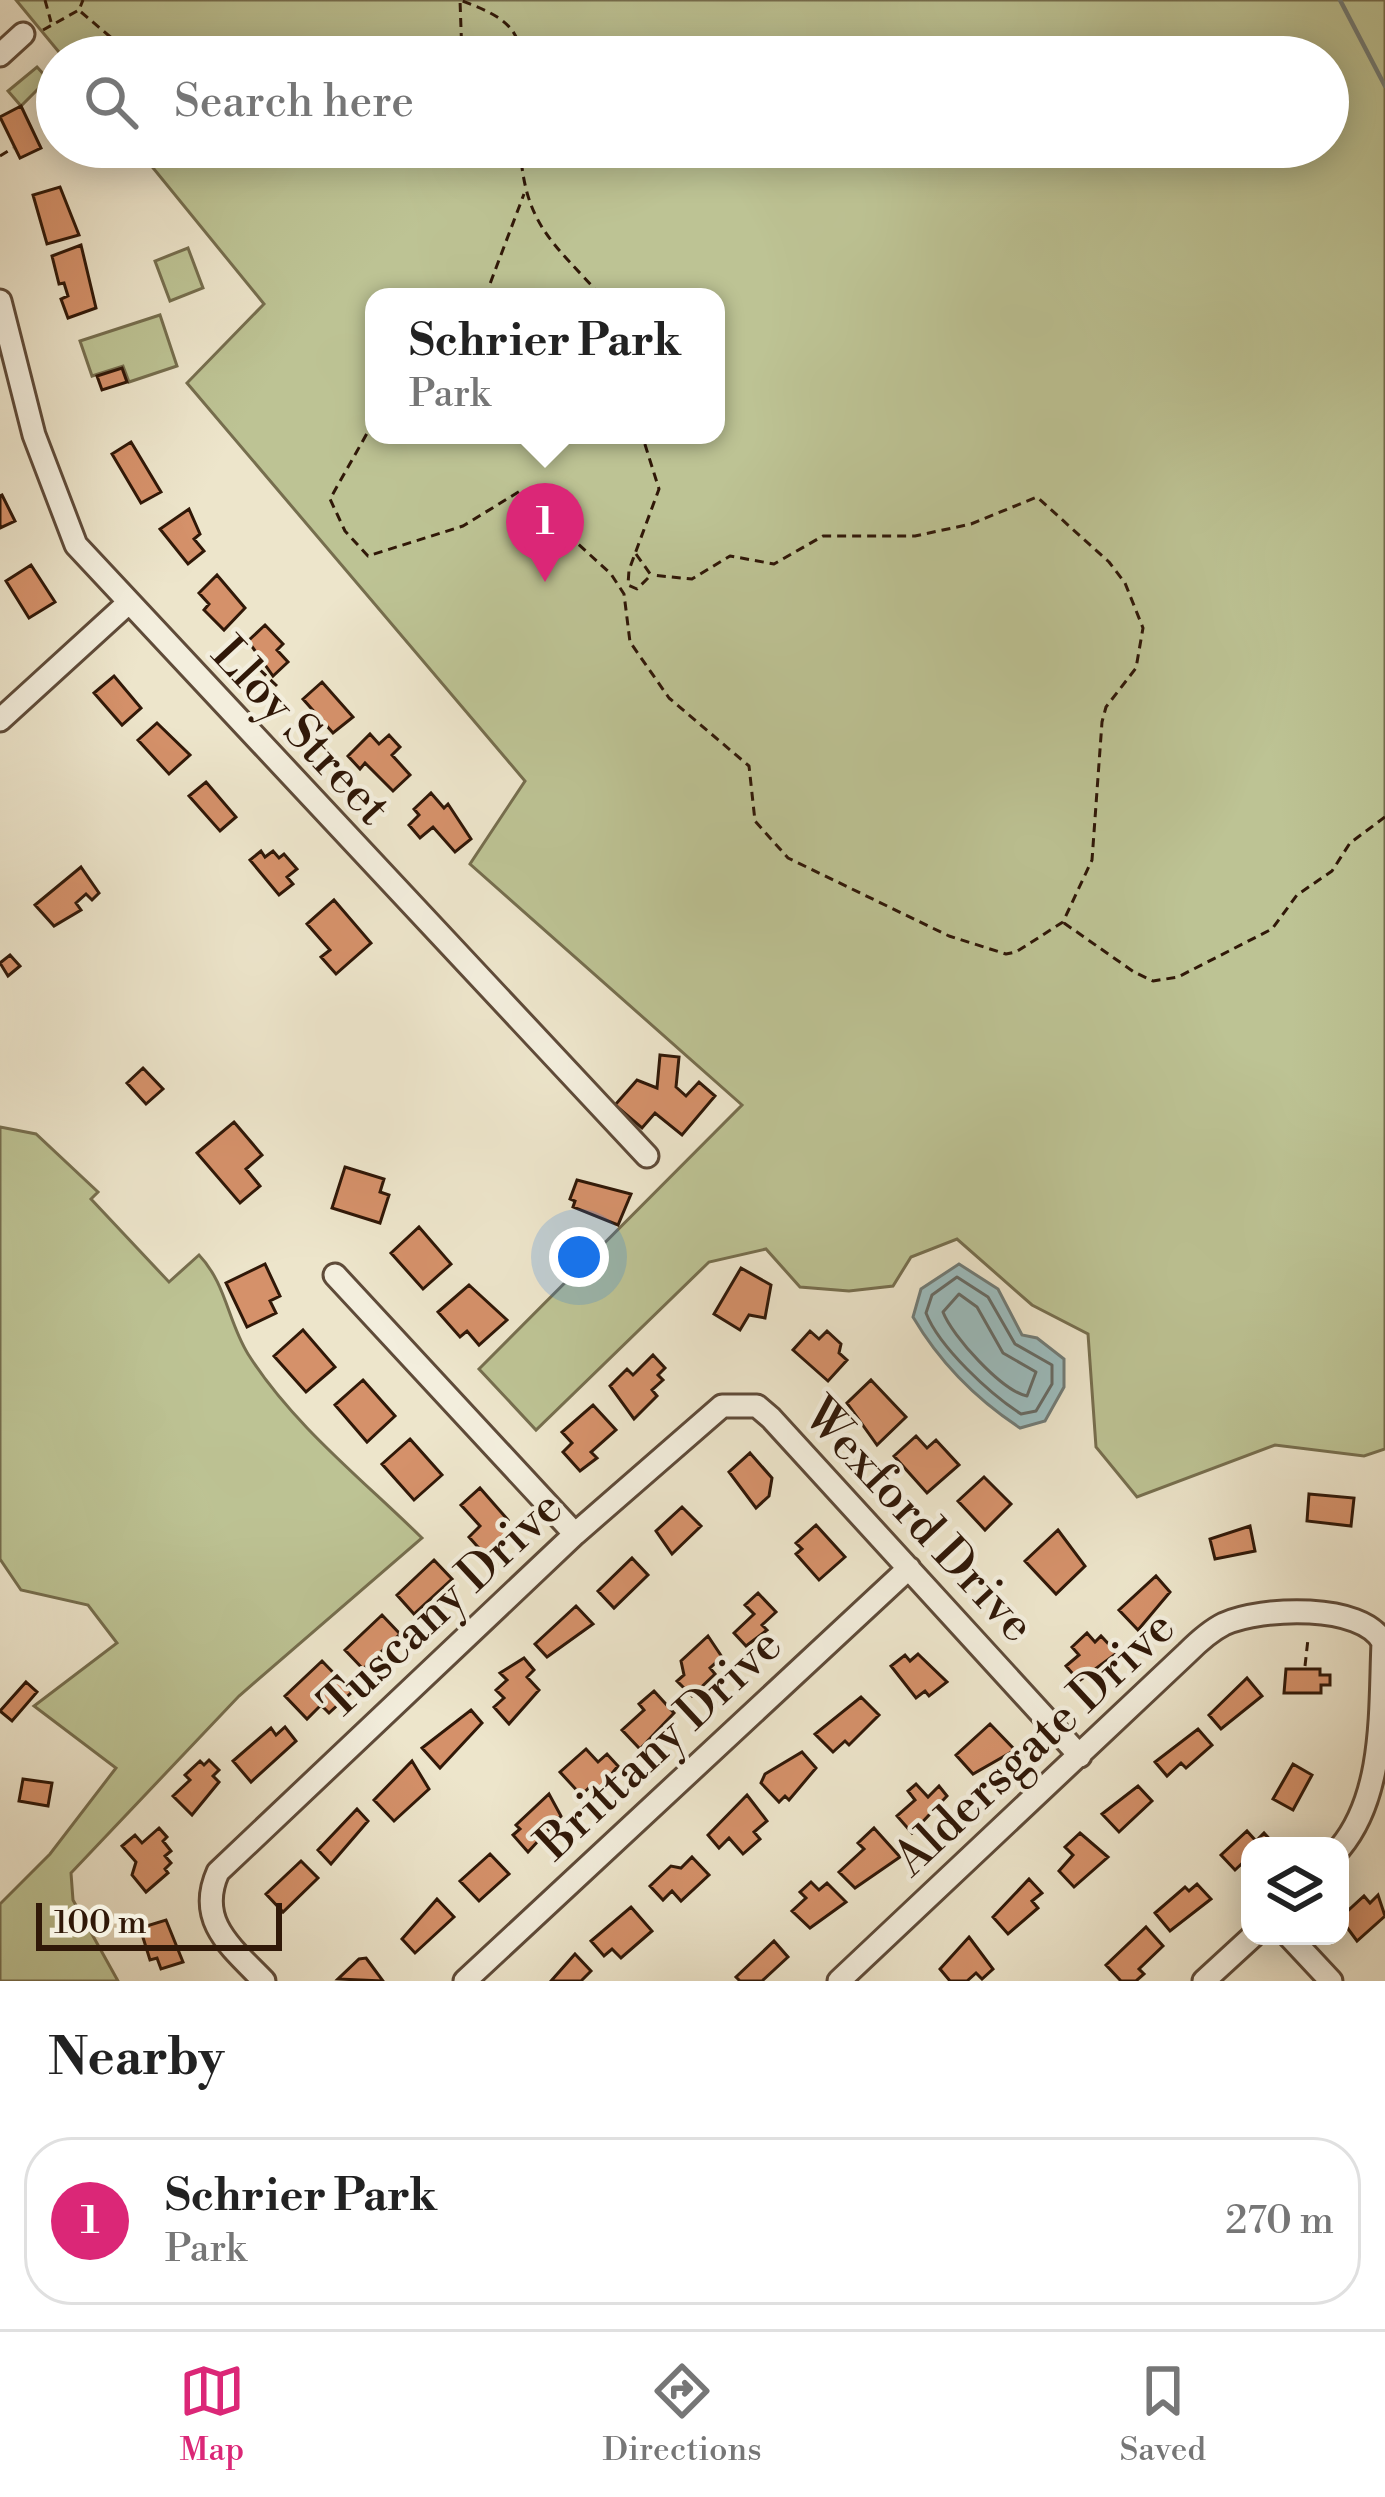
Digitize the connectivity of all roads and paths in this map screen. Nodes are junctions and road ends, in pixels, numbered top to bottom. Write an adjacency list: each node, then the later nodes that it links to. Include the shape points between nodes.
1 (45, 0): 5 (path)
2 (83, 0): 4 (path)
3 (460, 0): 8 (path); 9 (path, via 500,18)
4 (79, 10): 5 (path); 7 (path)
5 (52, 24): 6 (path, via 32,39)
6 (23, 34): 10 (street)
7 (109, 36)
8 (461, 36)
9 (515, 36)
10 (0, 55)
11 (14, 148): 12 (path)
12 (0, 156)
13 (522, 168): 14 (path)
14 (525, 192): 15 (path); 16 (path, via 541,232)
15 (488, 288)
16 (594, 288)
17 (0, 301): 24 (street, Lloy Street, via 54,496 76,545)
18 (365, 437): 23 (path, via 330,499 368,556 463,526 520,491)
19 (645, 444): 20 (path, via 659,488)
20 (636, 554): 21 (path); 22 (path)
21 (651, 575): 22 (path, via 643,587); 29 (path, via 692,579 730,556 774,564 834,533 915,536 971,524 1028,499 1052,505 1125,583 1143,628 1130,682 1106,707 1092,860)
22 (630, 587): 23 (path)
23 (622, 592): 29 (path, via 630,642 669,698 748,766 755,821 788,858 949,936 1006,954)
24 (126, 604): 27 (street); 30 (street, Lloy Street)
25 (260, 656): 26 (path, via 257,667)
26 (277, 686)
27 (0, 720)
28 (1385, 817): 29 (path, via 1350,843 1272,929 1178,977 1153,981 1134,972)
29 (1063, 922)
30 (647, 1156)
31 (334, 1275): 33 (street)
32 (740, 1402): 33 (street, Tuscany Drive, via 702,1418); 34 (street, Wexford Drive, via 771,1418)
33 (575, 1534): 41 (street, Tuscany Drive, via 237,1852 212,1885 209,1915)
34 (909, 1568): 37 (street, Wexford Drive); 42 (street, Brittany Drive)
35 (1308, 1639): 36 (path)
36 (1305, 1666)
37 (1080, 1756): 38 (street, Aldersgate Drive, via 1227,1622 1354,1616 1383,1642 1378,1753 1361,1820); 43 (street, Aldersgate Drive)
38 (1348, 1837)
39 (1243, 1945): 44 (street)
40 (1297, 1945): 45 (street)
41 (264, 1981)
42 (465, 1981)
43 (839, 1981)
44 (1204, 1981)
45 (1331, 1981)

